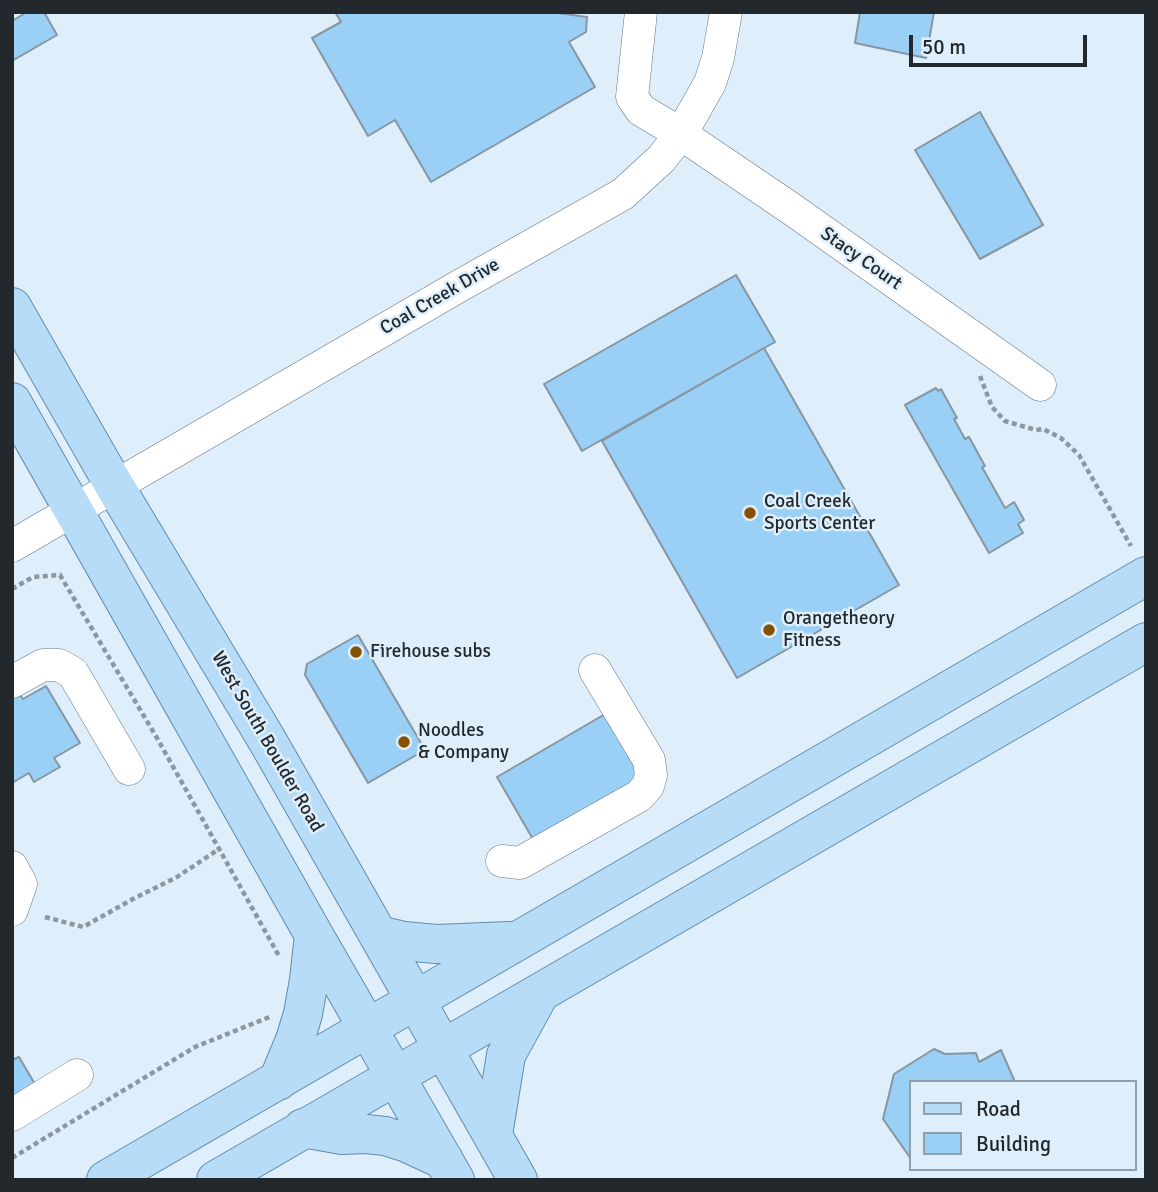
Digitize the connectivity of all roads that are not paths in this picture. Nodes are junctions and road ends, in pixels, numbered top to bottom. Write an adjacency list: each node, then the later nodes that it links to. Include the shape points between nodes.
1 (641, 12): 3 (street, Stacy Court, via 632,97 640,110)
2 (726, 12): 3 (street, Coal Creek Drive, via 710,83)
3 (681, 134): 5 (street, Stacy Court); 7 (street, Coal Creek Drive, via 623,194)
4 (12, 307): 7 (main road, West South Boulder Road)
5 (1040, 385)
6 (12, 402): 8 (main road)
7 (114, 485): 8 (street, Coal Creek Drive); 19 (main road, West South Boulder Road)
8 (73, 510): 9 (street, Coal Creek Drive); 18 (main road)
9 (12, 546)
10 (1138, 561): 20 (main road)
11 (1146, 642): 21 (main road)
12 (595, 670): 15 (street, via 649,760 648,786 639,796 520,863)
13 (12, 682): 14 (street, via 43,664 59,665 73,673)
14 (129, 769)
15 (502, 860)
16 (12, 867): 17 (street, via 21,884)
17 (12, 910)
18 (314, 935): 23 (main road); 27 (main road, via 303,1014)
19 (378, 935): 20 (main road, via 436,944); 22 (main road, West South Boulder Road)
20 (519, 940): 22 (main road)
21 (540, 993): 24 (main road); 30 (main road, via 506,1055)
22 (415, 1000): 23 (main road); 24 (main road, West South Boulder Road)
23 (367, 1029): 26 (main road); 27 (main road)
24 (443, 1049): 26 (main road); 30 (main road, West South Boulder Road)
25 (77, 1075): 28 (street)
26 (396, 1076): 29 (main road); 31 (main road)
27 (278, 1081): 32 (main road)
28 (12, 1115)
29 (303, 1128): 31 (main road, via 385,1136 407,1143); 33 (main road)
30 (493, 1135): 34 (main road, West South Boulder Road)
31 (449, 1170)
32 (106, 1180)
33 (216, 1180)
34 (518, 1180)

